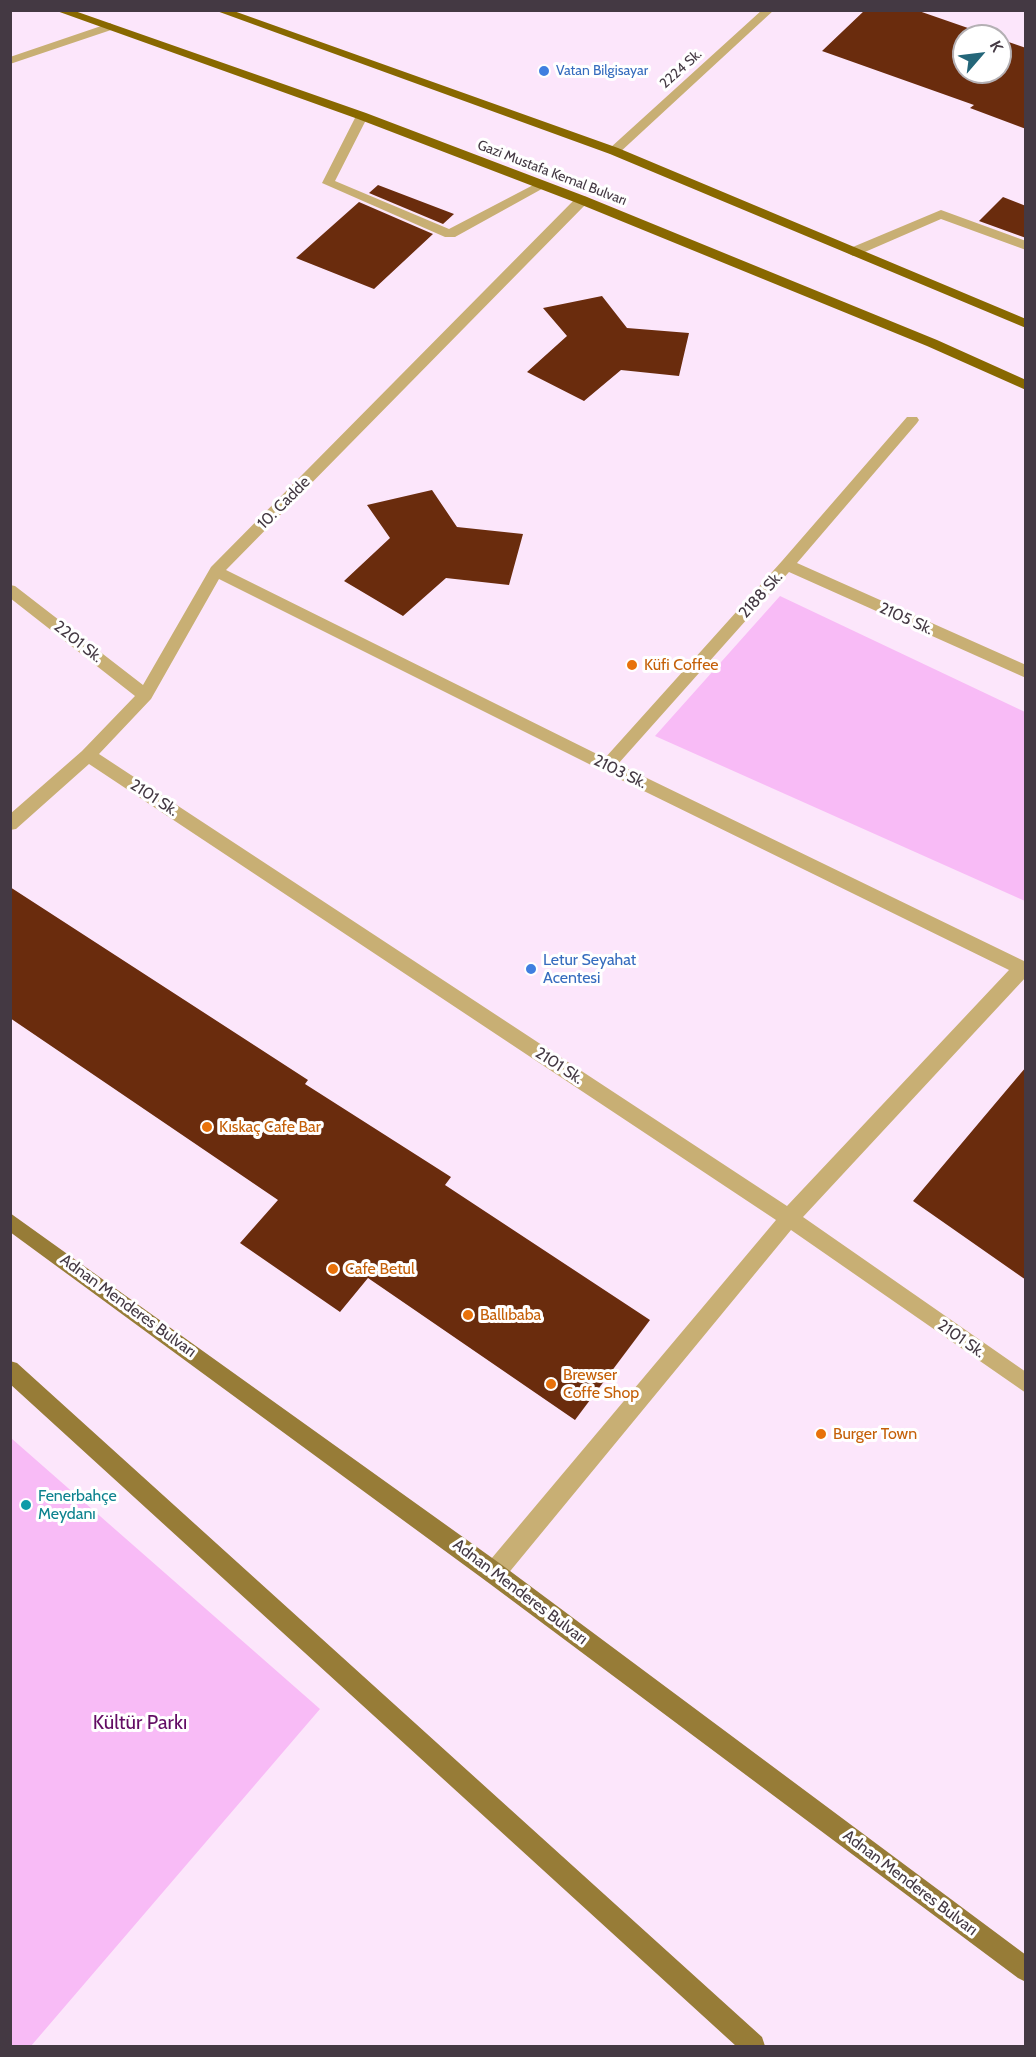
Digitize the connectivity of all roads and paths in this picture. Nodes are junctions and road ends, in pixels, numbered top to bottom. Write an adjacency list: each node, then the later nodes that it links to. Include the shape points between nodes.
1 (59, 10): 4 (highway, Gazi Mustafa Kemal Bulvarı)
2 (219, 10): 7 (highway)
3 (769, 10): 7 (street, 2224 Sk.)
4 (110, 27): 5 (street); 6 (highway, Gazi Mustafa Kemal Bulvarı)
5 (10, 60)
6 (362, 116): 8 (highway, Gazi Mustafa Kemal Bulvarı); 8 (street, via 328,183 450,234)
7 (614, 151): 11 (highway)
8 (543, 185): 9 (highway, Gazi Mustafa Kemal Bulvarı)
9 (582, 200): 13 (highway, Gazi Mustafa Kemal Bulvarı, via 932,343); 16 (street, 10. Cadde)
10 (1026, 246): 11 (street, via 942,214)
11 (853, 252): 12 (highway)
12 (1026, 324)
13 (1026, 386)
14 (912, 420): 15 (street, 2188 Sk.)
15 (787, 566): 18 (street, 2105 Sk.); 21 (street, 2188 Sk.)
16 (216, 571): 19 (street, 10. Cadde); 21 (street, 2103 Sk.)
17 (10, 590): 19 (street, 2201 Sk.)
18 (1026, 672)
19 (145, 695): 20 (street, 10. Cadde)
20 (88, 755): 22 (street, 10. Cadde); 24 (street, 2101 Sk.)
21 (607, 766): 23 (street, 2103 Sk.)
22 (10, 824)
23 (1024, 969): 24 (street)
24 (789, 1218): 27 (street, 2101 Sk.); 28 (street)
25 (10, 1221): 28 (main road, Adnan Menderes Bulvarı)
26 (10, 1370): 30 (main road)
27 (1026, 1384)
28 (494, 1572): 29 (main road, Adnan Menderes Bulvarı)
29 (1026, 1970)
30 (753, 2046)

